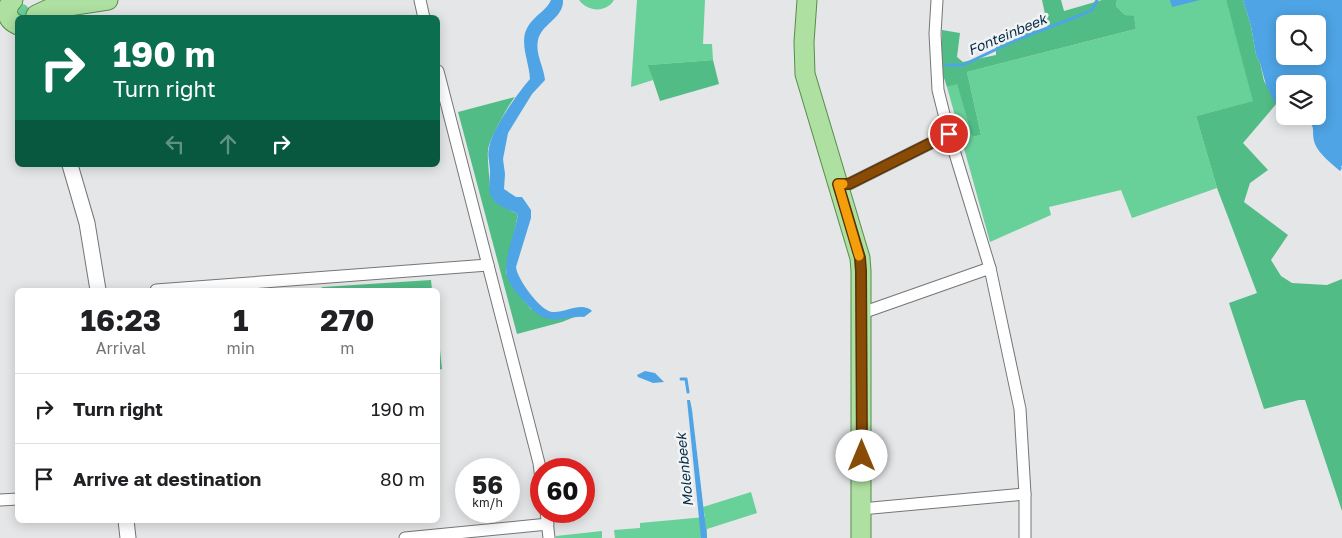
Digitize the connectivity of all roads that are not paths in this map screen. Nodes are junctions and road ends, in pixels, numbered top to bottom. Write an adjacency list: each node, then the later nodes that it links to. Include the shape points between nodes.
1 (64, 0): 6 (main road)
2 (108, 0): 6 (main road)
3 (420, 0): 7 (street)
4 (937, 0): 9 (street, via 938,90)
5 (807, 1): 11 (main road, via 805,74)
6 (33, 8)
7 (423, 15)
8 (440, 79): 12 (street)
9 (949, 134): 11 (street, via 849,184); 13 (street)
10 (71, 167): 14 (street, via 87,223)
11 (838, 184): 16 (main road, via 860,258)
12 (488, 265): 15 (street); 17 (street)
13 (990, 268): 16 (street); 18 (street, via 1020,409)
14 (98, 288)
15 (183, 288)
16 (862, 312): 21 (main road)
17 (538, 458)
18 (1025, 494): 21 (street); 28 (street)
19 (15, 499): 20 (street)
20 (0, 500)
21 (861, 509): 27 (main road)
22 (126, 523): 24 (street)
23 (548, 524): 25 (street); 26 (street)
24 (128, 538)
25 (405, 538)
26 (549, 538)
27 (861, 538)
28 (1025, 538)

